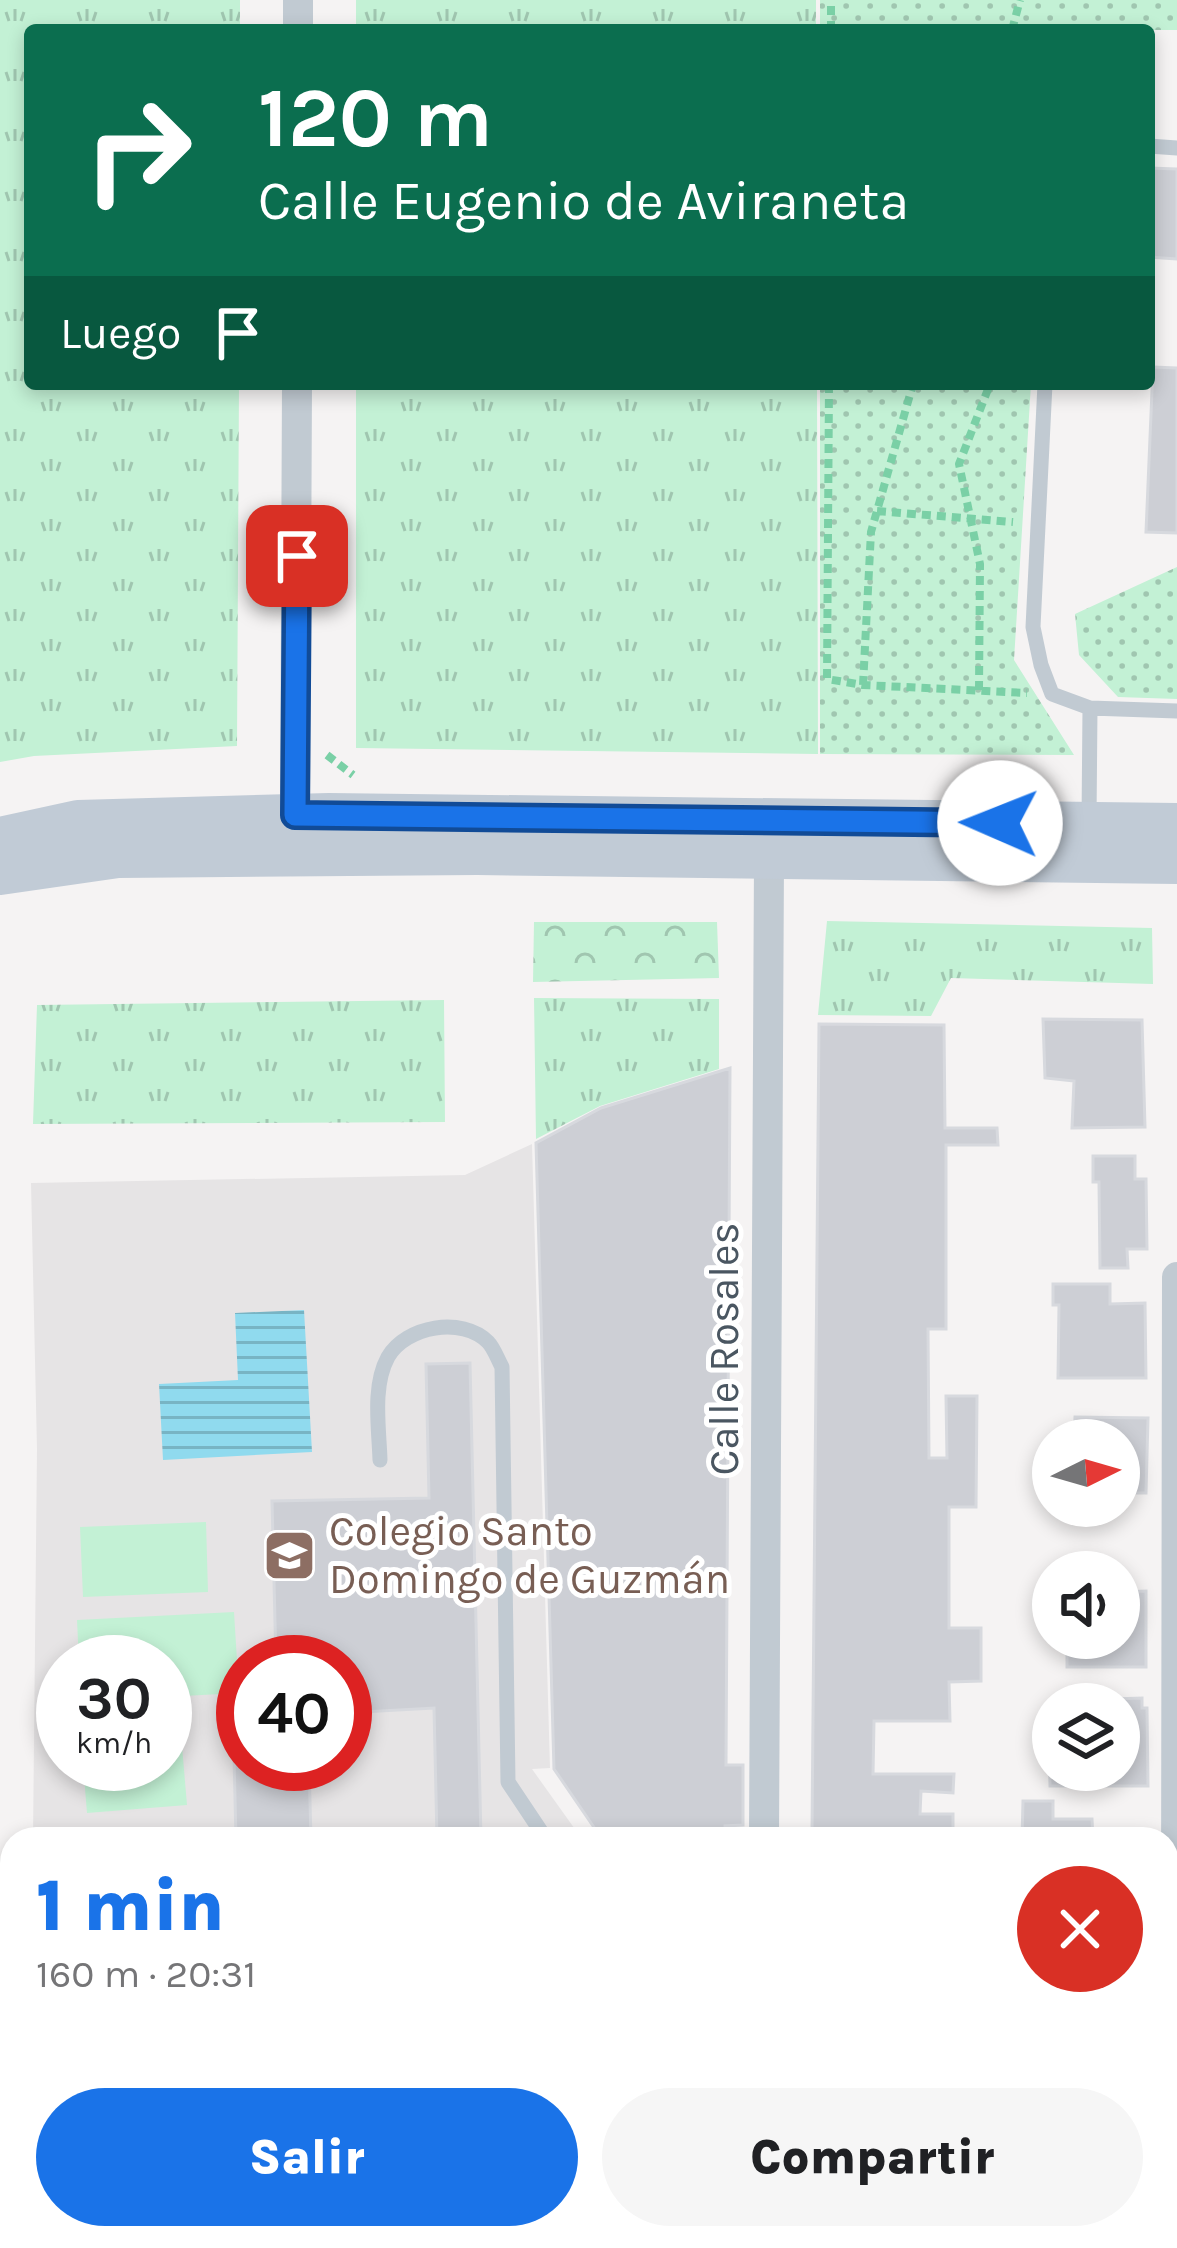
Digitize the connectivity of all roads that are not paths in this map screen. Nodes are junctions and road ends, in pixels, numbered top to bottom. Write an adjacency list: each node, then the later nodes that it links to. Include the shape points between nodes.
1 (297, 390): 5 (street)
2 (1045, 390): 3 (lane, via 1033,627 1052,694)
3 (1090, 708): 4 (lane); 6 (lane)
4 (1177, 711)
5 (295, 815): 6 (street); 8 (street, via 78,821)
6 (1089, 824): 7 (street)
7 (1177, 824)
8 (0, 838)
9 (769, 859): 10 (street); 11 (street, via 118,856); 15 (street, Calle Rosales)
10 (1177, 862)
11 (0, 874)
12 (1177, 1276): 16 (street)
13 (380, 1460): 14 (lane, via 378,1388 388,1356 432,1328 488,1342 502,1367 508,1783)
14 (538, 1827)
15 (764, 1827)
16 (1174, 1827)

